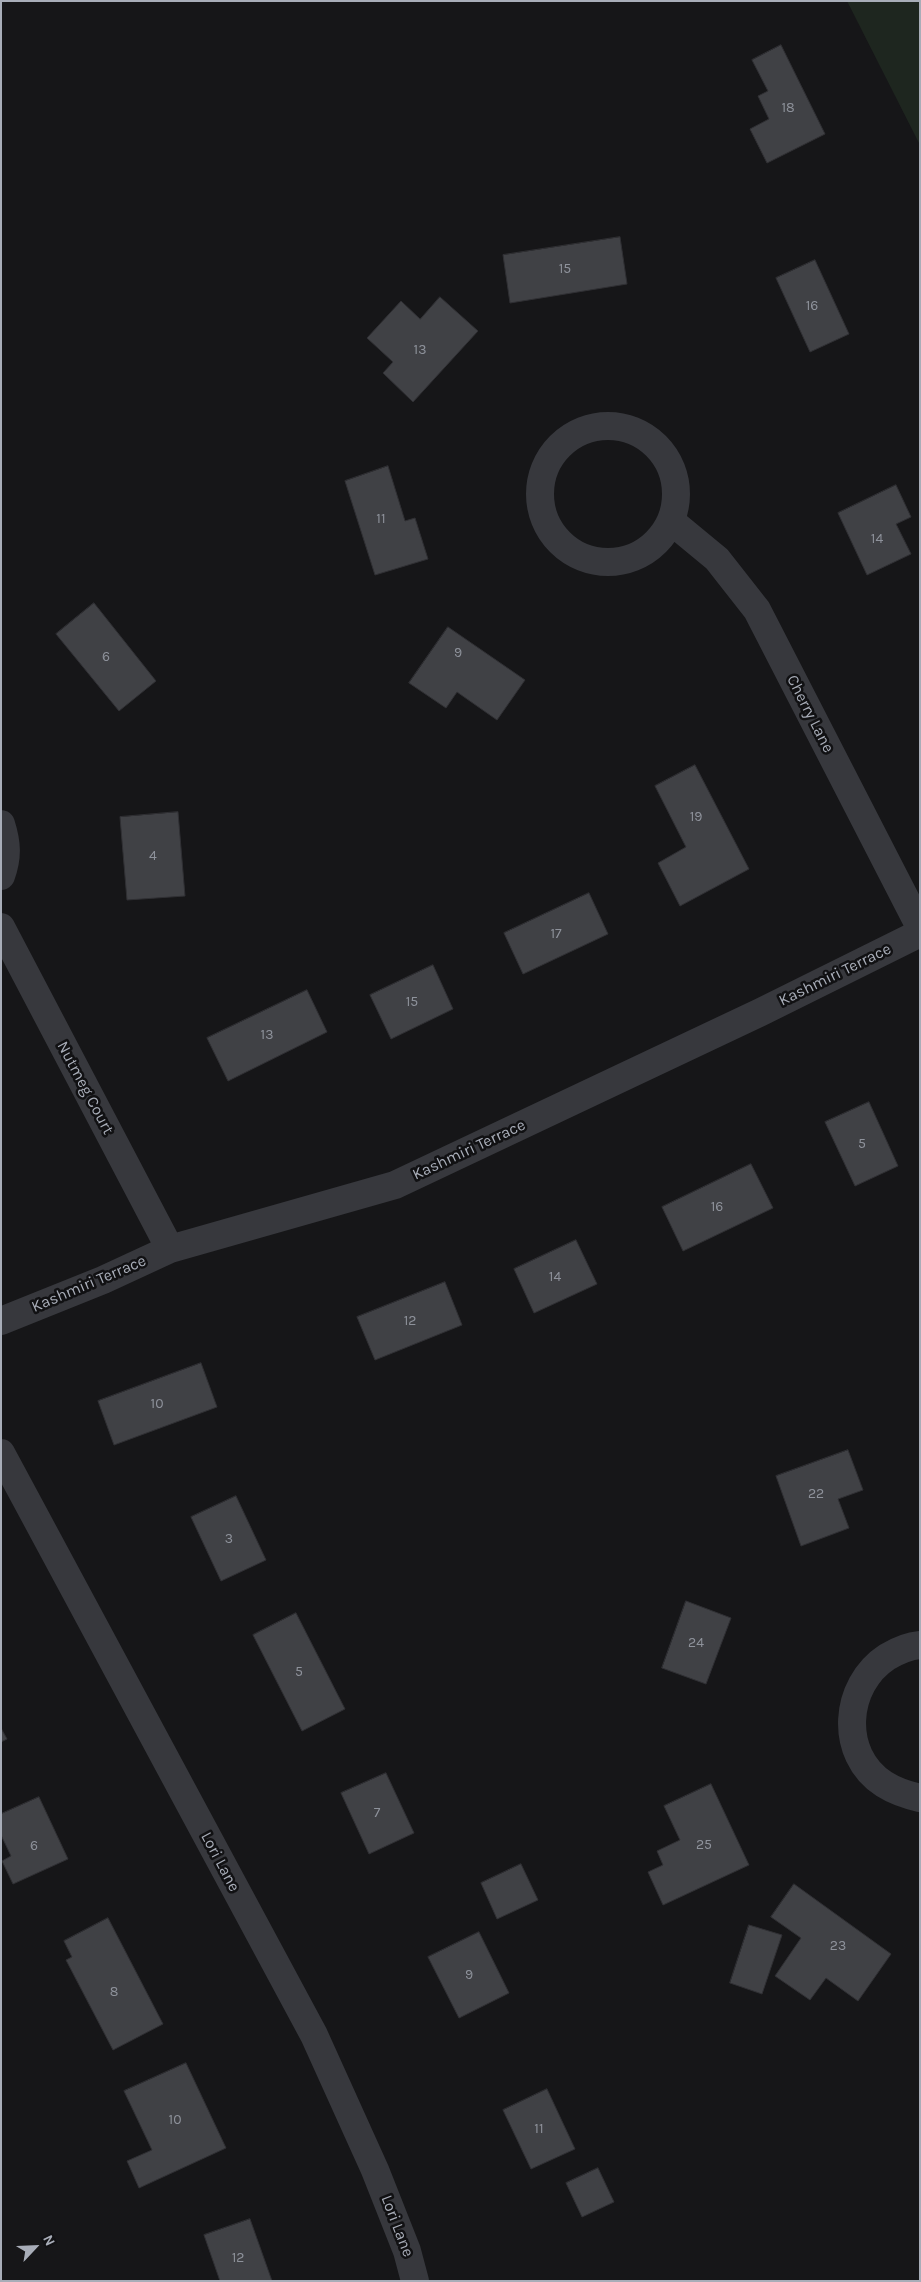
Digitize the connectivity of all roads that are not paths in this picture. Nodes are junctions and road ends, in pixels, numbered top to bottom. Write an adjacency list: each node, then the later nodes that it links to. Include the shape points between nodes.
1 (671, 521): 1 (street, via 677,499 670,465 656,444 628,428 604,424 567,437 553,451 541,474 539,493 546,525 563,547 588,560 625,561 652,548); 5 (street, Cherry Lane, via 716,559 757,610)
2 (1, 824): 3 (street, via 7,841 6,862)
3 (1, 876)
4 (1, 927): 7 (street, Nutmeg Court)
5 (920, 928)
6 (920, 933): 7 (street, Kashmiri Terrace, via 395,1185)
7 (170, 1249): 8 (street, Kashmiri Terrace)
8 (1, 1321)
9 (1, 1454): 12 (street, Lori Lane, via 314,2035 375,2170 407,2251)
10 (920, 1645): 11 (street, via 895,1652 878,1663 864,1678 855,1697 852,1716 852,1736 869,1770 883,1784)
11 (920, 1798)
12 (415, 2281)

